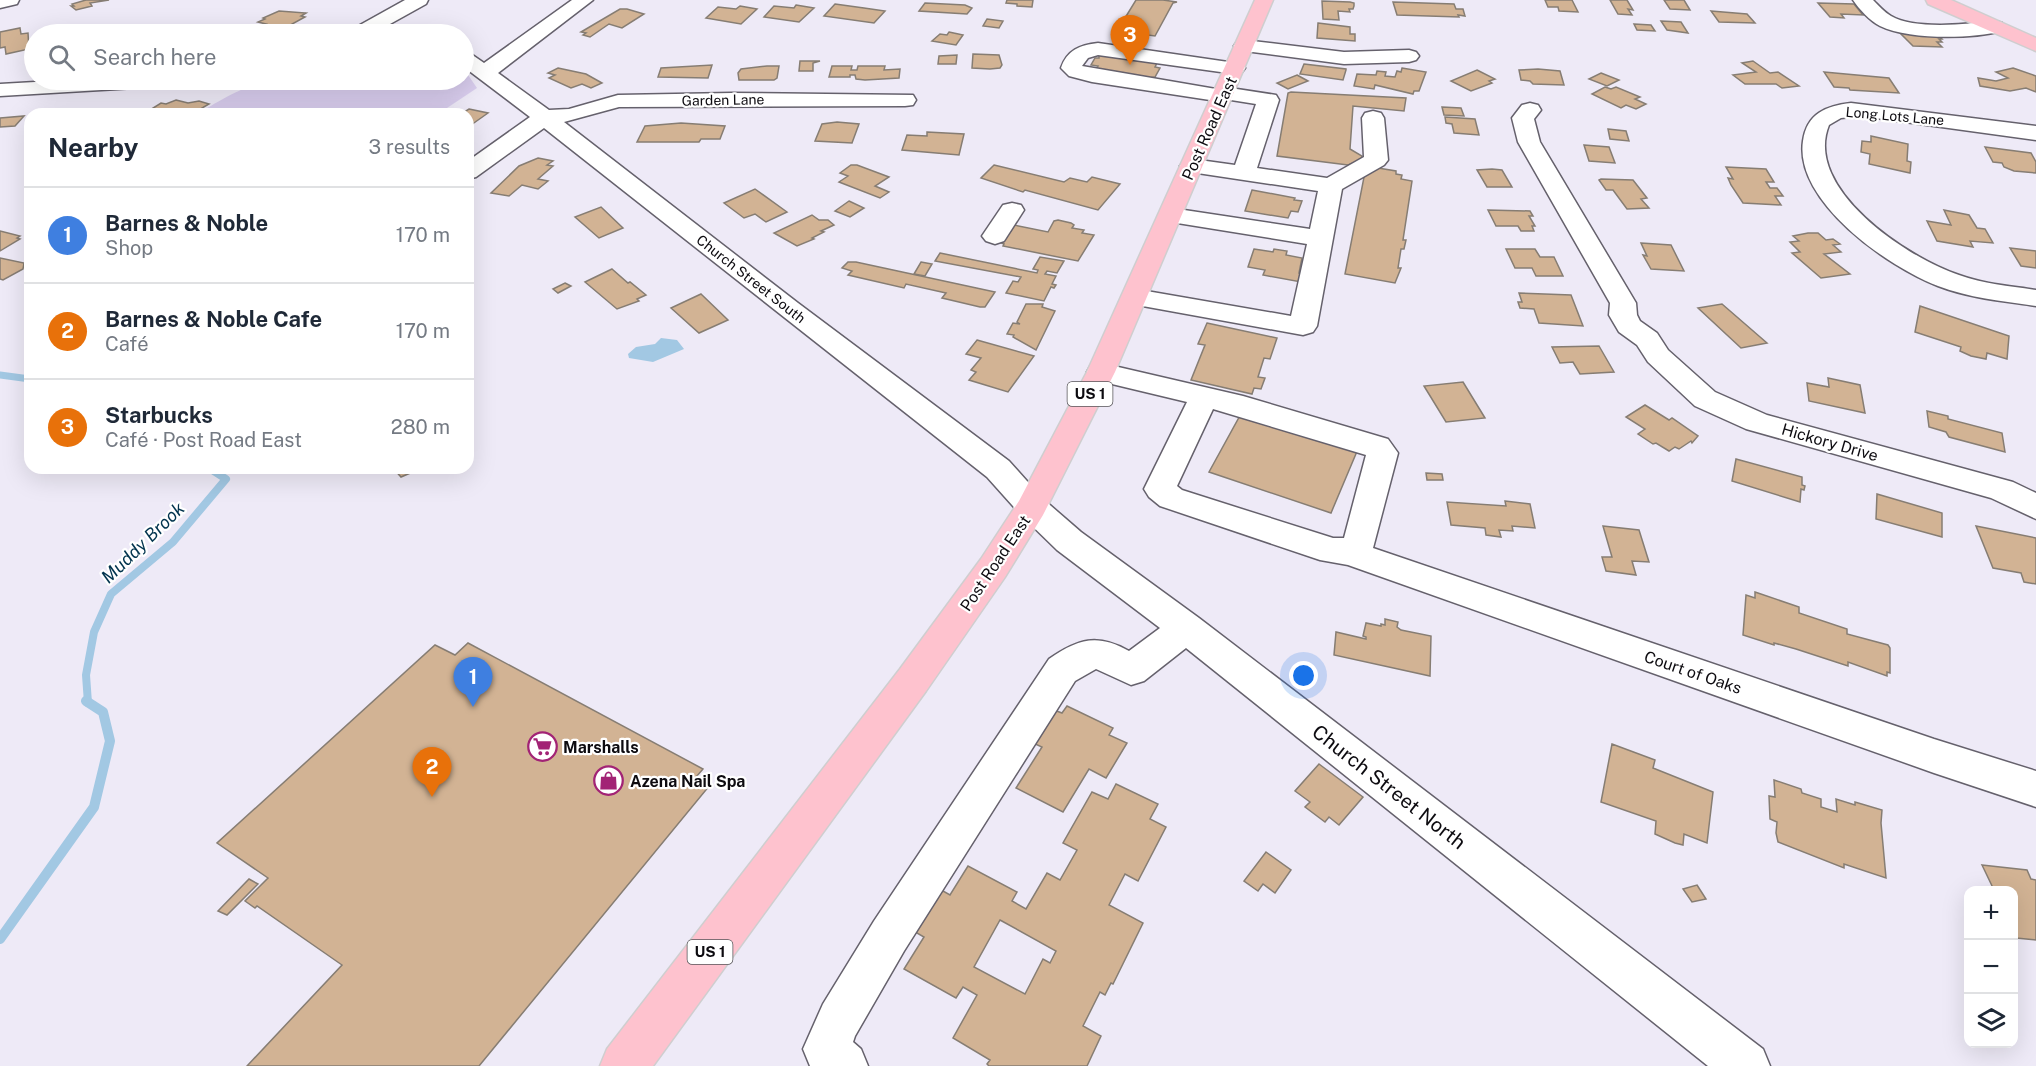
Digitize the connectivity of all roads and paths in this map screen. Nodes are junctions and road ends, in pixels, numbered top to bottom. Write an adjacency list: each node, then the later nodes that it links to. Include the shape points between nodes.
1 (10, 0): 7 (street)
2 (419, 0): 8 (street)
3 (584, 0): 13 (street)
4 (1264, 0): 15 (main road, Post Road East / US 1)
5 (1862, 0): 9 (street, via 1893,25 1974,30)
6 (1935, 0): 9 (main road)
7 (0, 2)
8 (376, 24)
9 (1995, 27): 10 (main road)
10 (2036, 45)
11 (1409, 56): 15 (street, via 1344,58)
12 (474, 66): 13 (street, Church Street South)
13 (484, 74): 19 (street, Church Street South)
14 (24, 89): 16 (street)
15 (1222, 89): 15 (street, via 1092,76 1071,68 1076,56 1098,49 1187,61); 22 (main road, Post Road East / US 1); 24 (street, via 1268,100)
16 (0, 90)
17 (905, 100): 19 (street, Garden Lane, via 618,101 571,115)
18 (1530, 110): 35 (street, Hickory Drive, via 1523,118 1529,142 1623,303 1623,315 1629,326 1647,339 1658,356 1705,399 1747,417 2002,490)
19 (544, 117): 23 (street); 34 (street, Church Street South, via 998,469)
20 (1373, 118): 25 (street, via 1376,160)
21 (2036, 132): 31 (street, Long Lots Lane, via 1842,111 1817,124 1813,154 1816,171 1836,201 1911,261 1950,281)
22 (1192, 166): 24 (street); 27 (main road, Post Road East / US 1)
23 (474, 168)
24 (1244, 174): 25 (street)
25 (1331, 186): 29 (street)
26 (1012, 210): 28 (street)
27 (1171, 215): 29 (street); 30 (main road, Post Road East / US 1)
28 (995, 236)
29 (1320, 238): 30 (street, via 1303,326)
30 (1135, 297): 32 (main road, Post Road East / US 1)
31 (2036, 298)
32 (1101, 372): 33 (street); 34 (main road, Post Road East / US 1)
33 (1204, 396): 36 (street, via 1377,447 1383,453 1359,544); 36 (street, Court of Oaks, via 1160,489 1182,502 1332,551)
34 (1032, 507): 37 (street, Church Street North, via 1069,541); 39 (main road, Post Road East / US 1, via 914,680)
35 (2036, 507)
36 (1350, 553): 38 (street, Court of Oaks)
37 (1186, 628): 40 (street, via 1131,670 1104,654 1081,655 1062,670 839,1020 826,1049); 41 (street, Church Street North)
38 (2036, 789)
39 (624, 1066)
40 (844, 1066)
41 (1746, 1066)

